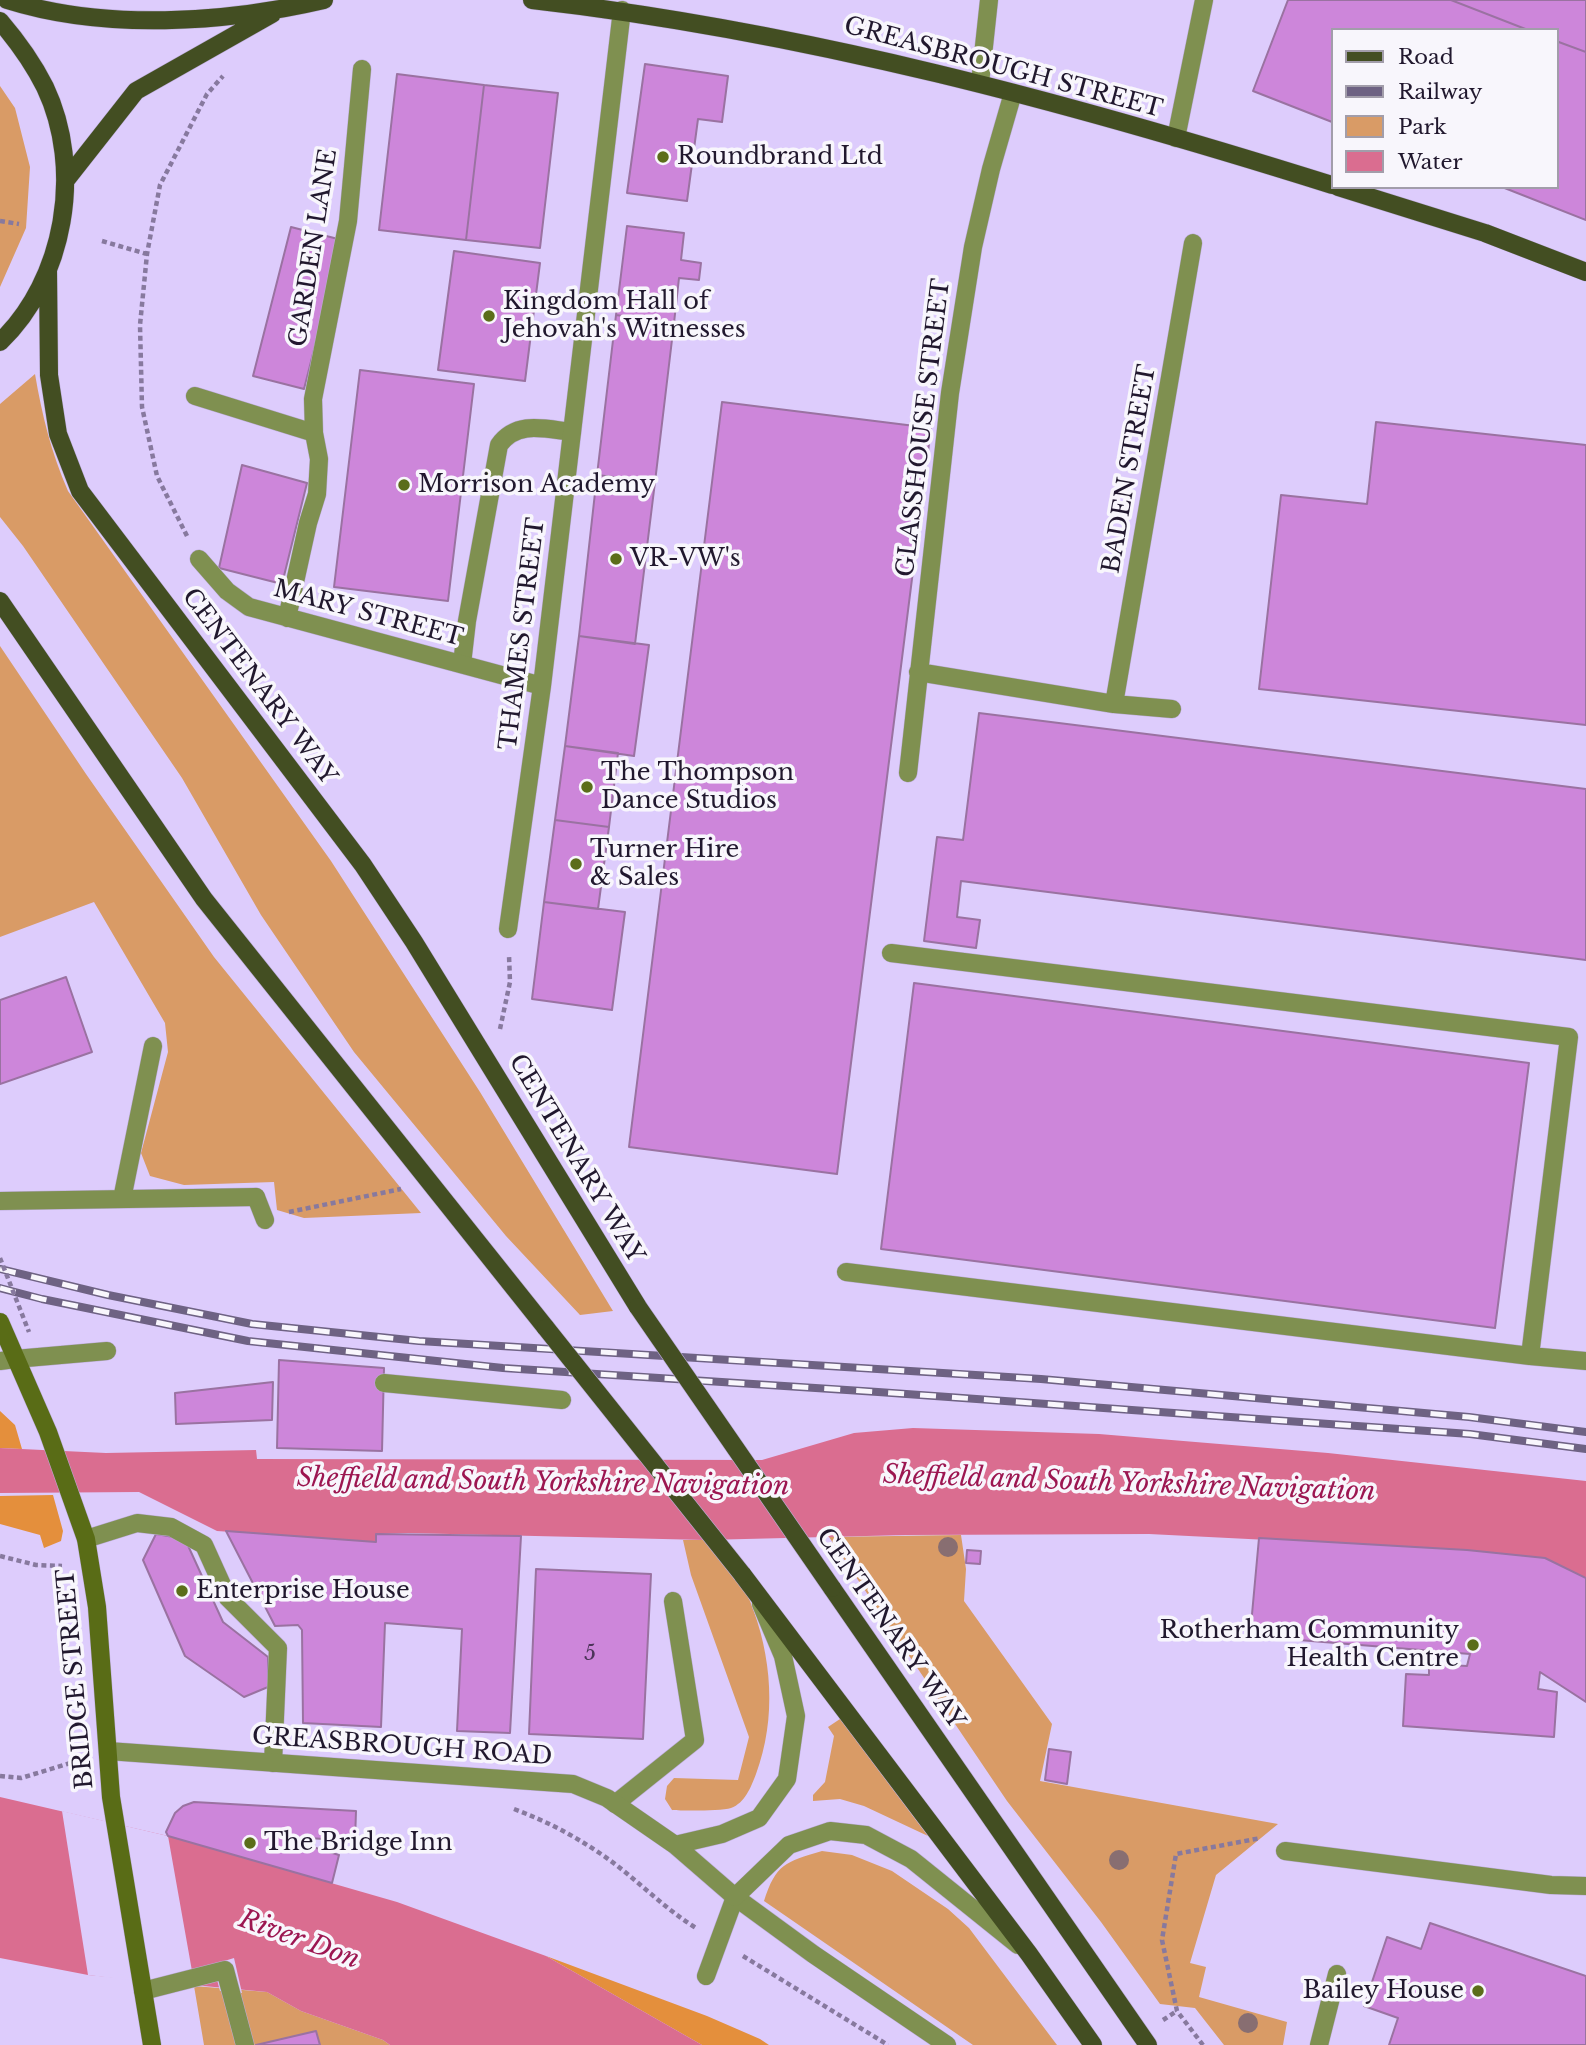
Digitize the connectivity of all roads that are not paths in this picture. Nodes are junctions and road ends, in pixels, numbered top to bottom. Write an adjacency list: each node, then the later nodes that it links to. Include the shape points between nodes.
1 (7, 0): 7 (main road, via 40,10 148,21)
2 (324, 0): 7 (main road)
3 (532, 0): 6 (main road, GREASBROUGH STREET)
4 (989, 0): 10 (street)
5 (1204, 0): 12 (street)
6 (622, 10): 10 (main road, GREASBROUGH STREET, via 819,45); 21 (street, THAMES STREET)
7 (278, 11): 13 (main road, via 136,91)
8 (0, 21): 13 (main road, via 23,48 46,89 60,134)
9 (362, 69): 22 (street, GARDEN LANE, via 348,222 313,399)
10 (980, 83): 11 (main road, GREASBROUGH STREET)
11 (1013, 93): 12 (main road, GREASBROUGH STREET); 27 (street, GLASSHOUSE STREET, via 973,247 950,393)
12 (1176, 138): 14 (main road, GREASBROUGH STREET)
13 (66, 180): 17 (main road, via 61,227)
14 (1330, 185)
15 (1344, 189): 18 (main road, via 1485,233)
16 (1194, 243): 29 (street, BADEN STREET)
17 (48, 271): 19 (main road, via 16,327); 64 (main road, CENTENARY WAY, bridge, via 49,376 58,434 80,491 363,865 638,1307)
18 (1586, 272)
19 (0, 342)
20 (195, 396): 22 (street)
21 (572, 432): 26 (street, via 523,427 505,436 499,445); 28 (street, THAMES STREET)
22 (314, 433): 25 (street, GARDEN LANE, via 319,459 317,494)
23 (199, 559): 25 (street, MARY STREET, via 227,591 249,607)
24 (0, 601): 47 (main road, bridge, via 204,899)
25 (287, 618): 26 (street, MARY STREET)
26 (462, 664): 28 (street, MARY STREET)
27 (918, 673): 29 (street); 31 (street, GLASSHOUSE STREET)
28 (542, 685): 32 (street, THAMES STREET)
29 (1114, 704): 30 (street)
30 (1172, 709)
31 (908, 773)
32 (508, 929)
33 (891, 953): 41 (street, via 1569,1037)
34 (153, 1046): 35 (street)
35 (122, 1199): 36 (street); 37 (street, via 256,1197)
36 (0, 1200)
37 (265, 1220)
38 (846, 1272): 41 (street)
39 (2, 1326): 42 (street, BRIDGE STREET)
40 (107, 1351): 42 (street)
41 (1530, 1356): 43 (street)
42 (7, 1360): 46 (street, BRIDGE STREET, via 48,1432)
43 (1586, 1362)
44 (384, 1383): 45 (street)
45 (562, 1401)
46 (86, 1539): 49 (street, BRIDGE STREET, via 97,1607); 50 (street, via 137,1523 171,1527 204,1545 228,1598 278,1648)
47 (754, 1588): 52 (street, via 783,1656 796,1716 787,1779 759,1818 722,1834); 56 (main road)
48 (673, 1601): 51 (street, via 695,1740)
49 (108, 1751): 50 (street, GREASBROUGH ROAD); 59 (street, BRIDGE STREET, via 111,1797)
50 (273, 1763): 51 (street, GREASBROUGH ROAD, via 573,1784)
51 (615, 1804): 52 (street, GREASBROUGH ROAD)
52 (674, 1845): 55 (street, GREASBROUGH ROAD)
53 (1285, 1851): 54 (street)
54 (1586, 1886)
55 (735, 1897): 56 (street, via 789,1845 830,1831 866,1835 911,1859); 58 (street); 62 (street, GREASBROUGH ROAD)
56 (1029, 1954): 63 (main road)
57 (1337, 1974): 65 (street)
58 (706, 1976)
59 (142, 1986): 60 (street, BRIDGE STREET); 61 (street, via 225,1970)
60 (150, 2043)
61 (245, 2045)
62 (947, 2045)
63 (1093, 2045)
64 (1149, 2045)
65 (1319, 2045)

